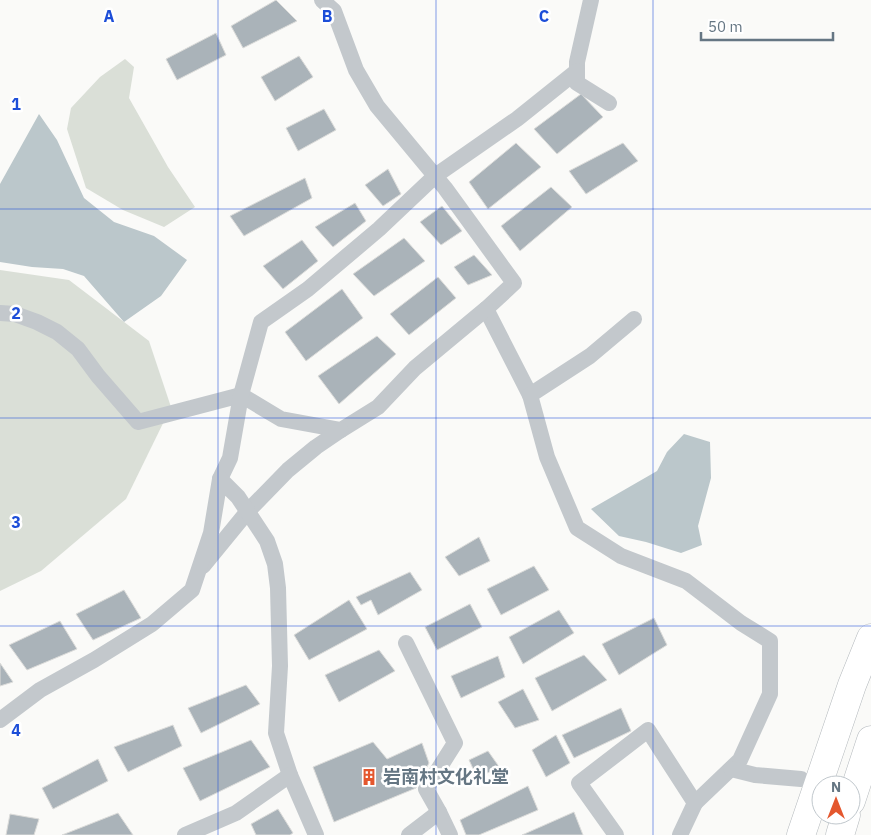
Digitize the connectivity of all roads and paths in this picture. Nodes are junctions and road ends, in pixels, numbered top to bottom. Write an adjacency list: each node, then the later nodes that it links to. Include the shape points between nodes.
1 (322, 0): 5 (street, via 334,11 356,70 377,106)
2 (591, 0): 3 (street)
3 (577, 71): 4 (street, via 577,83); 5 (street, via 518,119)
4 (609, 103)
5 (435, 176): 6 (street, via 514,283); 9 (street, via 308,289 261,322)
6 (486, 309): 10 (street); 11 (street, via 416,368 378,407)
7 (0, 314): 9 (street, via 14,314 57,332 78,349 138,422)
8 (634, 319): 10 (street, via 590,356)
9 (241, 395): 11 (street, via 282,419); 12 (street, via 230,458)
10 (530, 395): 20 (street, via 547,457 577,528 621,556 686,581 770,641 770,694 740,760)
11 (341, 430): 13 (street, via 288,470)
12 (220, 479): 13 (street); 14 (street, via 211,533)
13 (248, 511): 14 (street); 21 (street, via 267,541 278,588 280,666 276,733)
14 (197, 574): 18 (street, via 192,590 152,624 40,690)
15 (871, 638): 17 (highway)
16 (406, 643): 25 (street, via 455,743 426,789)
17 (852, 685): 32 (highway); 33 (highway)
18 (0, 720)
19 (871, 740): 22 (highway)
20 (731, 769): 23 (street, via 755,776); 24 (street)
21 (290, 775): 26 (street, via 236,813); 27 (street)
22 (860, 775)
23 (801, 779)
24 (694, 802): 30 (street, via 648,730 579,783); 31 (street)
25 (439, 812): 28 (street); 29 (street)
26 (185, 835)
27 (316, 835)
28 (409, 835)
29 (450, 835)
30 (616, 835)
31 (680, 835)
32 (792, 835)
33 (801, 835)

